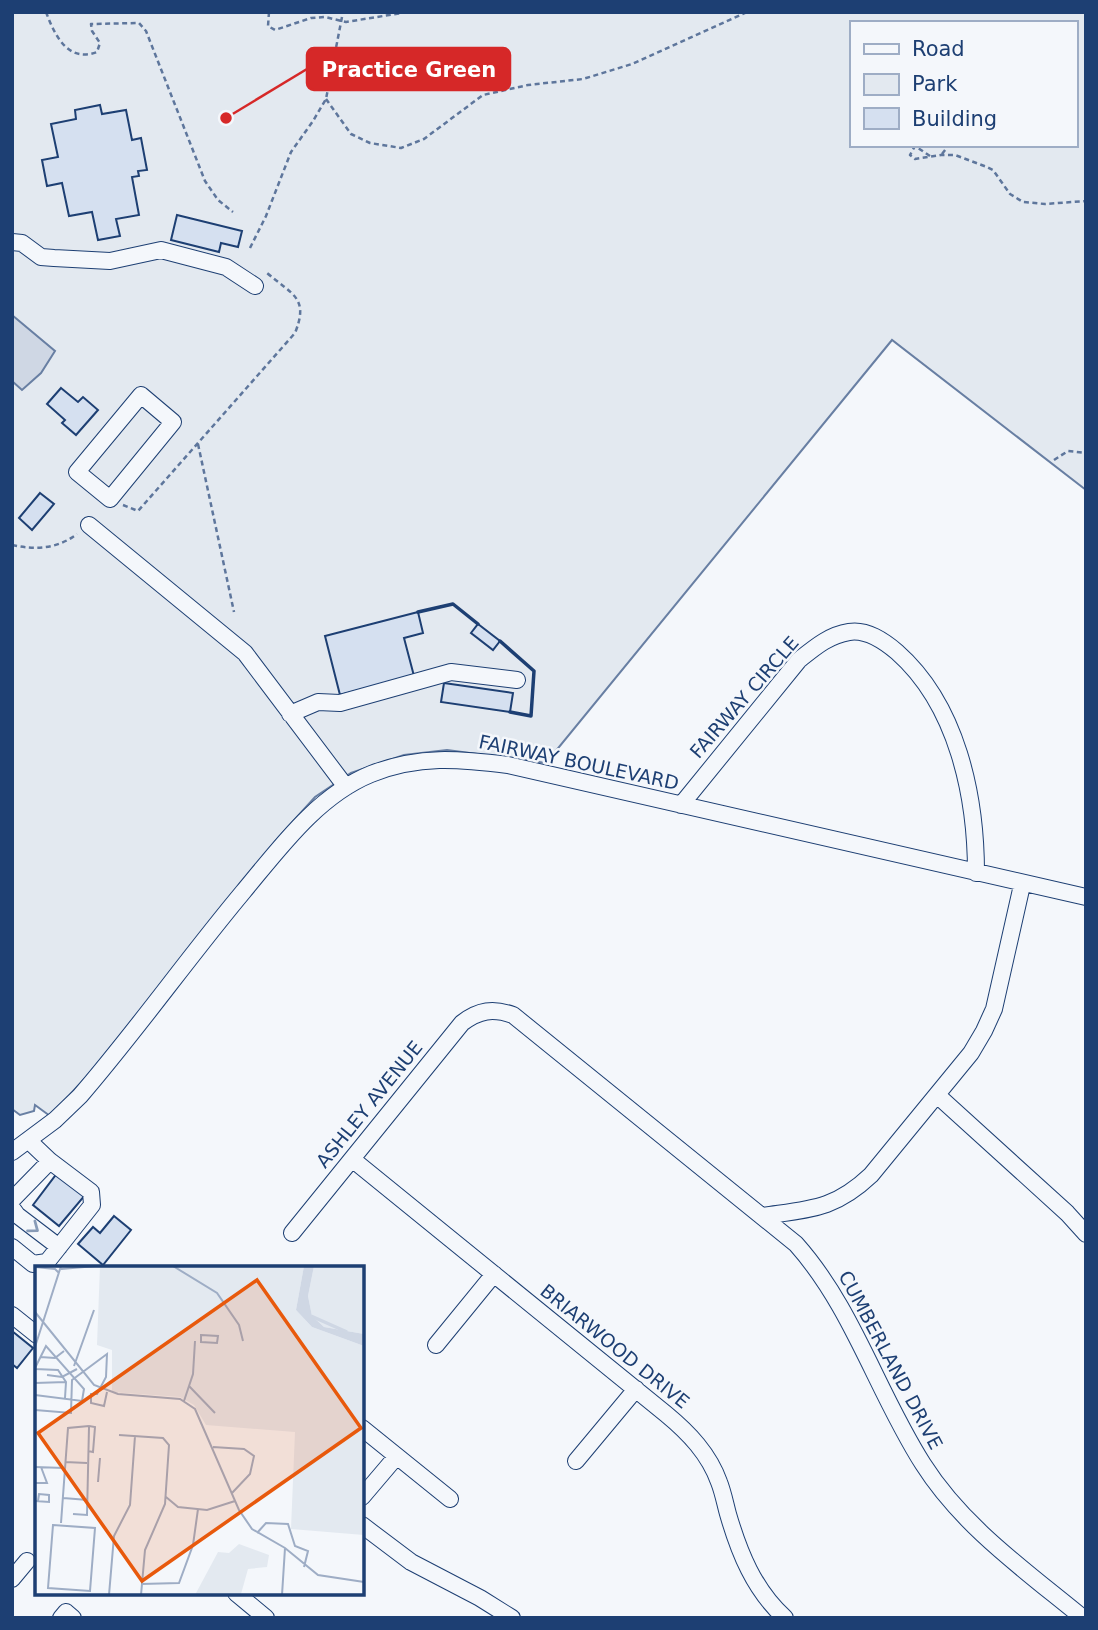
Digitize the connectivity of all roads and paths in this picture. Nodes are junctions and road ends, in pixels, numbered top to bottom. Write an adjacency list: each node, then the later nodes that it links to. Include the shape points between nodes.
1 (46, 12): 14 (path, via 60,41 72,52 86,56 97,52 100,43 91,24 139,23 205,181)
2 (270, 12): 6 (path, via 268,26 275,30 311,18)
3 (343, 12): 6 (path)
4 (408, 12): 6 (path)
5 (747, 12): 7 (path, via 632,64 583,79 483,95 424,139 401,148 370,143 351,134)
6 (340, 20): 7 (path)
7 (326, 99): 16 (path, via 291,152)
8 (914, 147): 12 (path, via 910,155 915,159)
9 (916, 147): 12 (path)
10 (947, 147): 11 (path)
11 (941, 155): 12 (path); 13 (path, via 955,155 993,170 1010,194 1023,202)
12 (930, 156)
13 (1086, 201)
14 (233, 212)
15 (12, 242): 18 (street, via 22,243 41,257 54,258 110,261 161,250 226,267)
16 (250, 248)
17 (267, 273): 19 (path, via 298,301 302,310 295,333)
18 (255, 286)
19 (198, 443): 22 (path, via 138,511); 25 (path)
20 (1086, 453): 21 (path, via 1068,451)
21 (1054, 460)
22 (110, 499): 22 (street, via 173,422 141,395 78,472)
23 (89, 525): 24 (path, via 52,546); 27 (street, via 245,653)
24 (12, 545)
25 (234, 612)
26 (517, 680): 27 (street, via 451,672 340,703 318,702)
27 (290, 714): 28 (street)
28 (346, 787): 29 (street, FAIRWAY BOULEVARD, via 397,766 453,759 508,765); 35 (street, FAIRWAY BOULEVARD, via 303,824 264,867 103,1069)
29 (681, 805): 30 (street, FAIRWAY BOULEVARD); 30 (street, FAIRWAY CIRCLE, via 799,660 835,635 865,632 905,659 944,712 968,789)
30 (976, 873): 31 (street, FAIRWAY BOULEVARD)
31 (1022, 884): 32 (street, FAIRWAY BOULEVARD); 34 (street, via 994,1010 971,1053)
32 (1086, 897)
33 (485, 1011): 37 (street, ASHLEY AVENUE, via 456,1030); 41 (street, CUMBERLAND DRIVE, via 504,1012 521,1021)
34 (937, 1095): 41 (street, via 872,1175 844,1198); 43 (street)
35 (29, 1142): 36 (street, FAIRWAY BOULEVARD); 38 (street)
36 (12, 1152)
37 (352, 1158): 42 (street, ASHLEY AVENUE); 46 (street, BRIARWOOD DRIVE)
38 (50, 1161): 39 (street); 45 (street, via 91,1192 92,1205)
39 (12, 1200)
40 (12, 1208): 45 (street, one-way to 45)
41 (762, 1216): 65 (street, CUMBERLAND DRIVE, via 819,1269 898,1423 956,1508)
42 (292, 1233)
43 (1086, 1234)
44 (12, 1247): 45 (street, via 33,1264 47,1262)
45 (59, 1247)
46 (494, 1274): 49 (street); 50 (street, BRIARWOOD DRIVE)
47 (12, 1315): 48 (street)
48 (35, 1333)
49 (436, 1345)
50 (636, 1389): 53 (street); 64 (street, BRIARWOOD DRIVE, via 678,1424 708,1458 720,1482 740,1553 765,1597)
51 (364, 1430): 52 (street)
52 (396, 1457): 54 (street); 55 (street)
53 (576, 1461)
54 (364, 1495)
55 (450, 1499)
56 (364, 1527): 60 (street, via 411,1562)
57 (27, 1561): 58 (street)
58 (12, 1579)
59 (238, 1595): 63 (street)
60 (506, 1616)
61 (61, 1618): 62 (street, via 66,1612)
62 (73, 1618)
63 (266, 1618)
64 (785, 1618)
65 (1083, 1618)

